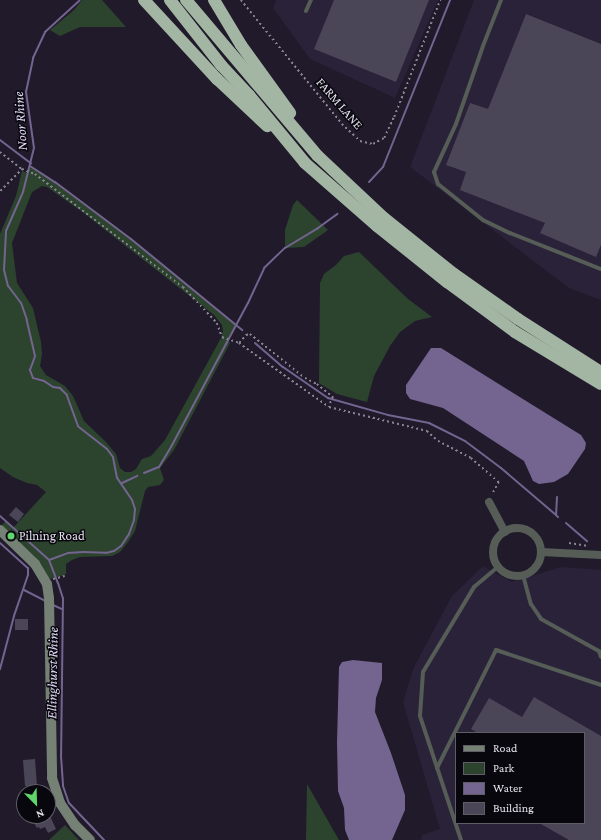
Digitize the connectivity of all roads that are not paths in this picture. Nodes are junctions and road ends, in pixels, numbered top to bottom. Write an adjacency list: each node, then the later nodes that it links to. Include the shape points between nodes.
1 (144, 0): 8 (highway, via 217,80)
2 (170, 0): 8 (highway)
3 (186, 0): 9 (highway, via 280,112)
4 (214, 0): 9 (highway, via 241,45)
5 (311, 0): 7 (lane)
6 (501, 0): 10 (lane, via 456,124 434,172 438,184 483,220)
7 (306, 11)
8 (306, 163): 12 (highway, via 377,226 447,282 515,332)
9 (341, 179): 11 (highway, via 384,218 454,274)
10 (601, 269)
11 (601, 372)
12 (601, 384)
13 (489, 502): 15 (street)
14 (0, 530): 27 (main road, via 35,564 47,584 50,608 52,778 60,803 75,825)
15 (504, 532): 16 (street, via 518,528 532,533 540,545); 18 (street, via 495,544 493,552)
16 (541, 552): 17 (street); 19 (street, via 536,567)
17 (601, 555)
18 (498, 567): 19 (street, via 510,575); 24 (lane, via 474,587 423,672 420,716)
19 (523, 575): 20 (lane, via 531,604 541,619 599,651)
20 (601, 657)
21 (601, 684): 22 (lane, via 496,650)
22 (456, 732)
23 (455, 733): 24 (lane)
24 (438, 768): 25 (lane)
25 (455, 821)
26 (456, 824): 28 (lane)
27 (90, 840)
28 (461, 840)

